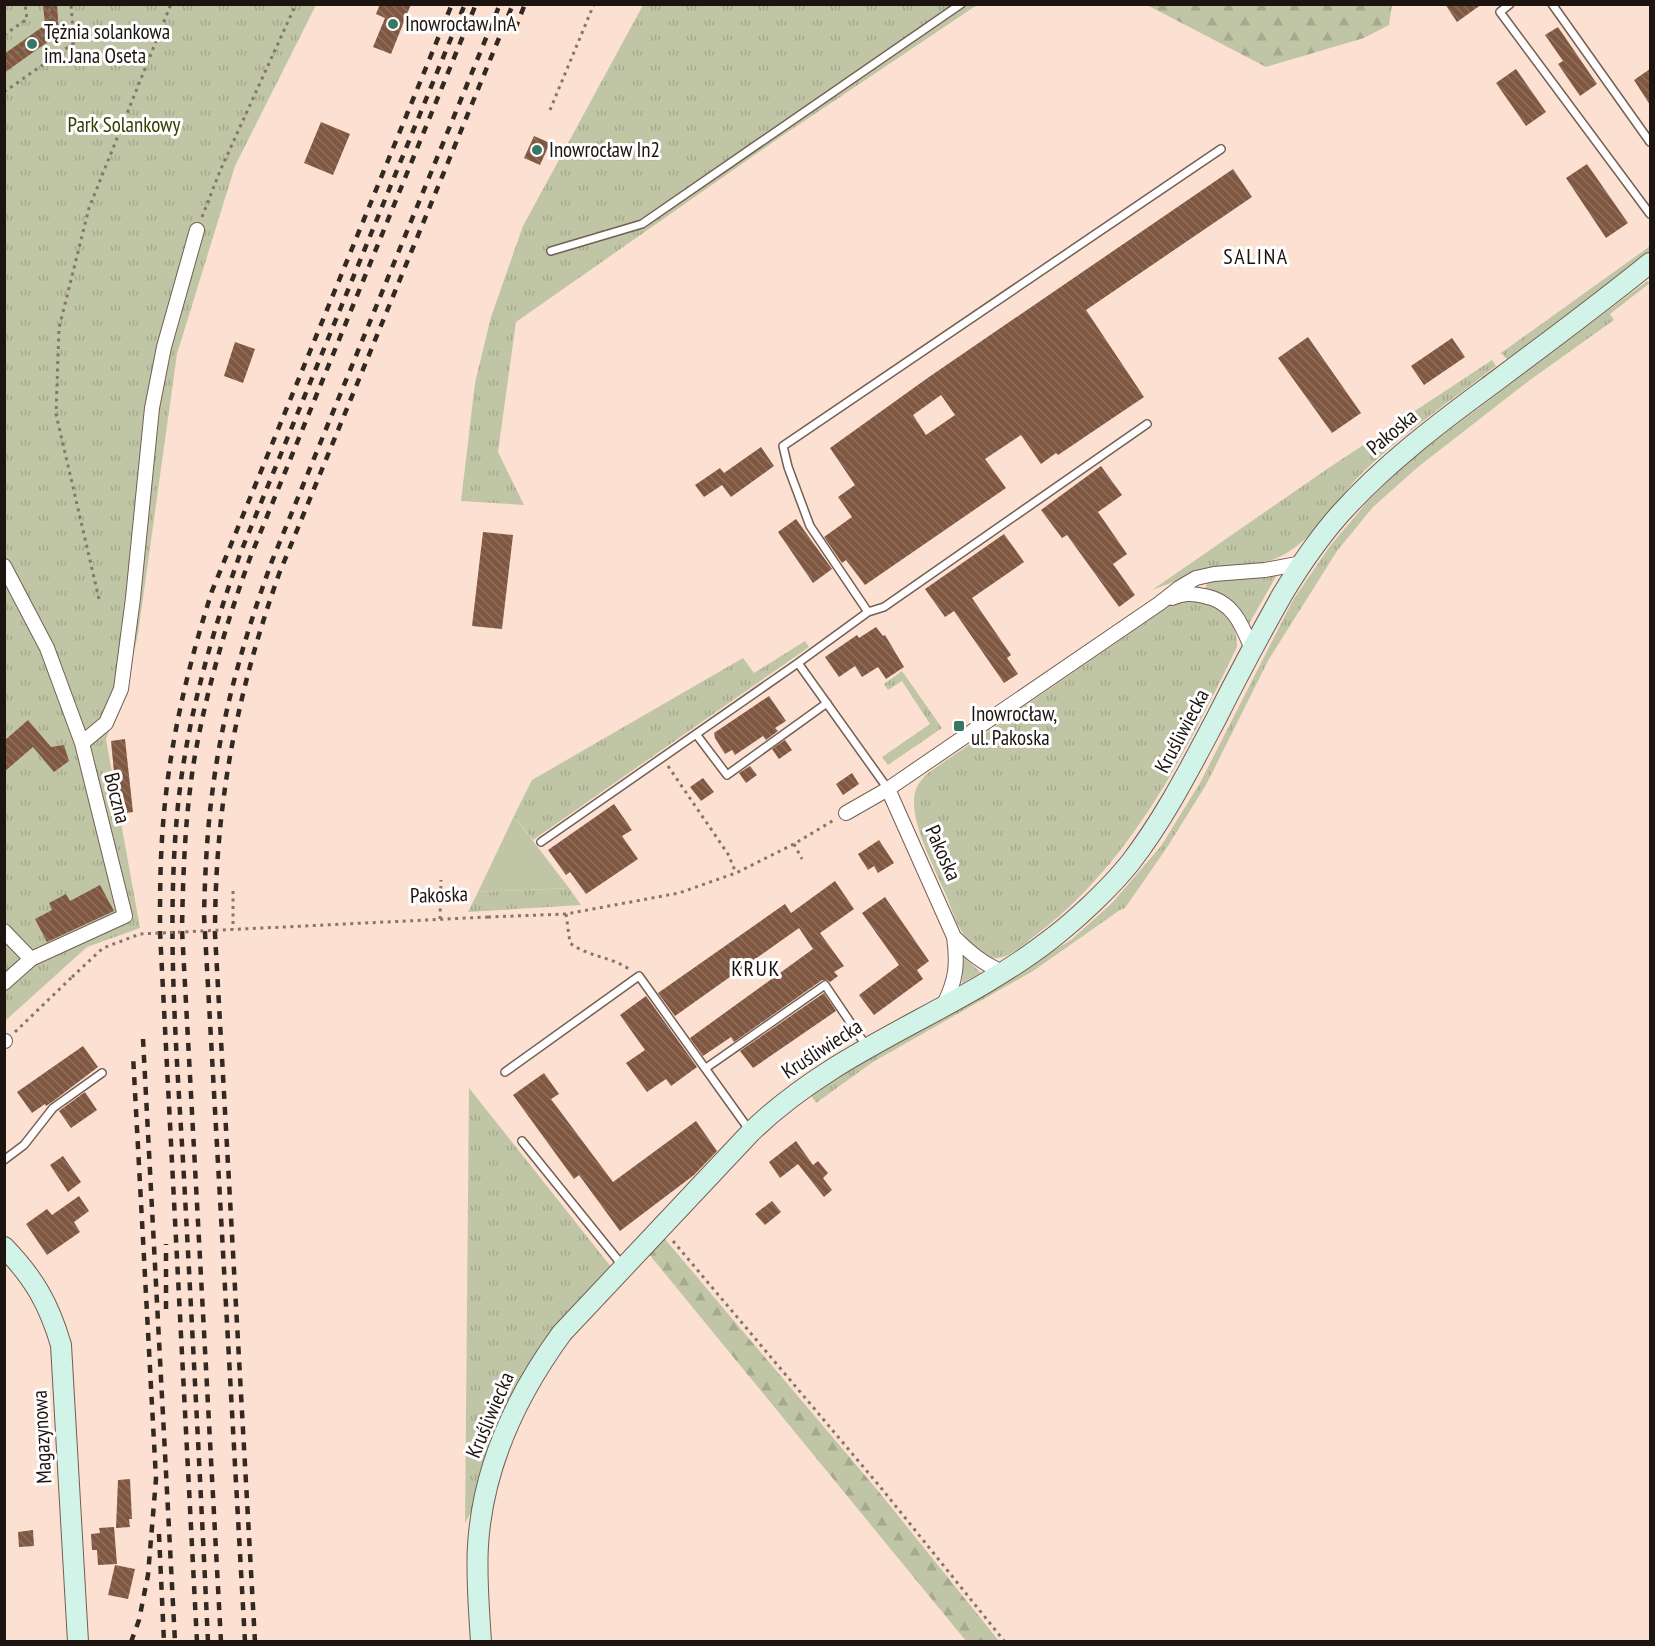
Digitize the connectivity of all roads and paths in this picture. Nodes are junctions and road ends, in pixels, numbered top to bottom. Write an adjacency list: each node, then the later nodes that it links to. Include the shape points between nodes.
1 (25, 4): 10 (path, via 27,19)
2 (50, 4): 11 (path, via 51,29)
3 (71, 4): 12 (path, via 74,43)
4 (171, 4): 23 (path, via 89,208 59,328 56,414)
5 (296, 4): 17 (path)
6 (594, 4): 13 (path)
7 (961, 4): 18 (lane, via 642,224)
8 (1510, 4): 16 (lane, via 1500,12)
9 (1552, 4): 14 (lane)
10 (4, 35)
11 (4, 62)
12 (4, 92)
13 (550, 110)
14 (1650, 142)
15 (1221, 149): 25 (lane, via 783,446 810,526)
16 (1650, 214)
17 (194, 230): 30 (street, via 149,406 121,689 106,723)
18 (551, 251)
19 (1650, 263): 21 (main road, Pakoska, via 1403,452 1339,515)
20 (1147, 424): 25 (lane, via 884,607)
21 (1302, 563): 24 (street, via 1196,578); 26 (main road, Kruśliwiecka)
22 (4, 566): 30 (street, Boczna, via 47,648)
23 (99, 599)
24 (1160, 603): 26 (street, via 1189,593 1222,603 1237,617); 32 (street)
25 (868, 612): 27 (lane)
26 (1252, 649): 46 (main road, Kruśliwiecka, via 1165,811 1129,863 1052,938)
27 (798, 663): 28 (lane); 29 (lane)
28 (827, 703): 29 (lane, via 726,775); 32 (lane)
29 (696, 734): 31 (lane)
30 (82, 743): 45 (street, Boczna, via 125,916)
31 (662, 757): 34 (lane); 37 (path, via 728,854)
32 (888, 789): 33 (street); 44 (street, Pakoska)
33 (846, 813): 35 (path, Pakoska)
34 (541, 842)
35 (794, 844): 36 (path); 37 (path, Pakoska)
36 (802, 860)
37 (736, 873): 40 (path, Pakoska, via 679,893)
38 (441, 880): 41 (path, bridge)
39 (233, 891): 42 (path, bridge)
40 (566, 914): 41 (path, Pakoska, bridge); 47 (path, via 570,943 582,951 617,961)
41 (441, 919): 42 (path, Pakoska, bridge)
42 (233, 929): 50 (path, Pakoska, bridge, via 140,934 103,948)
43 (4, 931): 45 (street)
44 (954, 937): 46 (street, Pakoska, via 972,956); 49 (street, Pakoska, via 957,963)
45 (31, 959): 48 (street, Boczna)
46 (1003, 972): 49 (main road, Kruśliwiecka)
47 (639, 976): 52 (lane); 53 (lane)
48 (4, 983)
49 (943, 1006): 51 (main road, Kruśliwiecka)
50 (5, 1041)
51 (867, 1047): 52 (lane, via 825,985); 55 (main road, Kruśliwiecka, via 794,1095)
52 (706, 1068): 55 (lane)
53 (505, 1072)
54 (102, 1073): 57 (lane, via 53,1108 24,1145)
55 (751, 1132): 58 (main road, Kruśliwiecka)
56 (522, 1141): 60 (lane)
57 (4, 1160)
58 (661, 1227): 60 (main road, Kruśliwiecka); 63 (path, via 882,1488)
59 (4, 1247): 61 (main road, Magazynowa, via 42,1294 61,1345)
60 (623, 1267): 62 (main road, Kruśliwiecka, via 545,1357 517,1402 497,1449 478,1544)
61 (78, 1641)
62 (481, 1641)
63 (1005, 1641)

